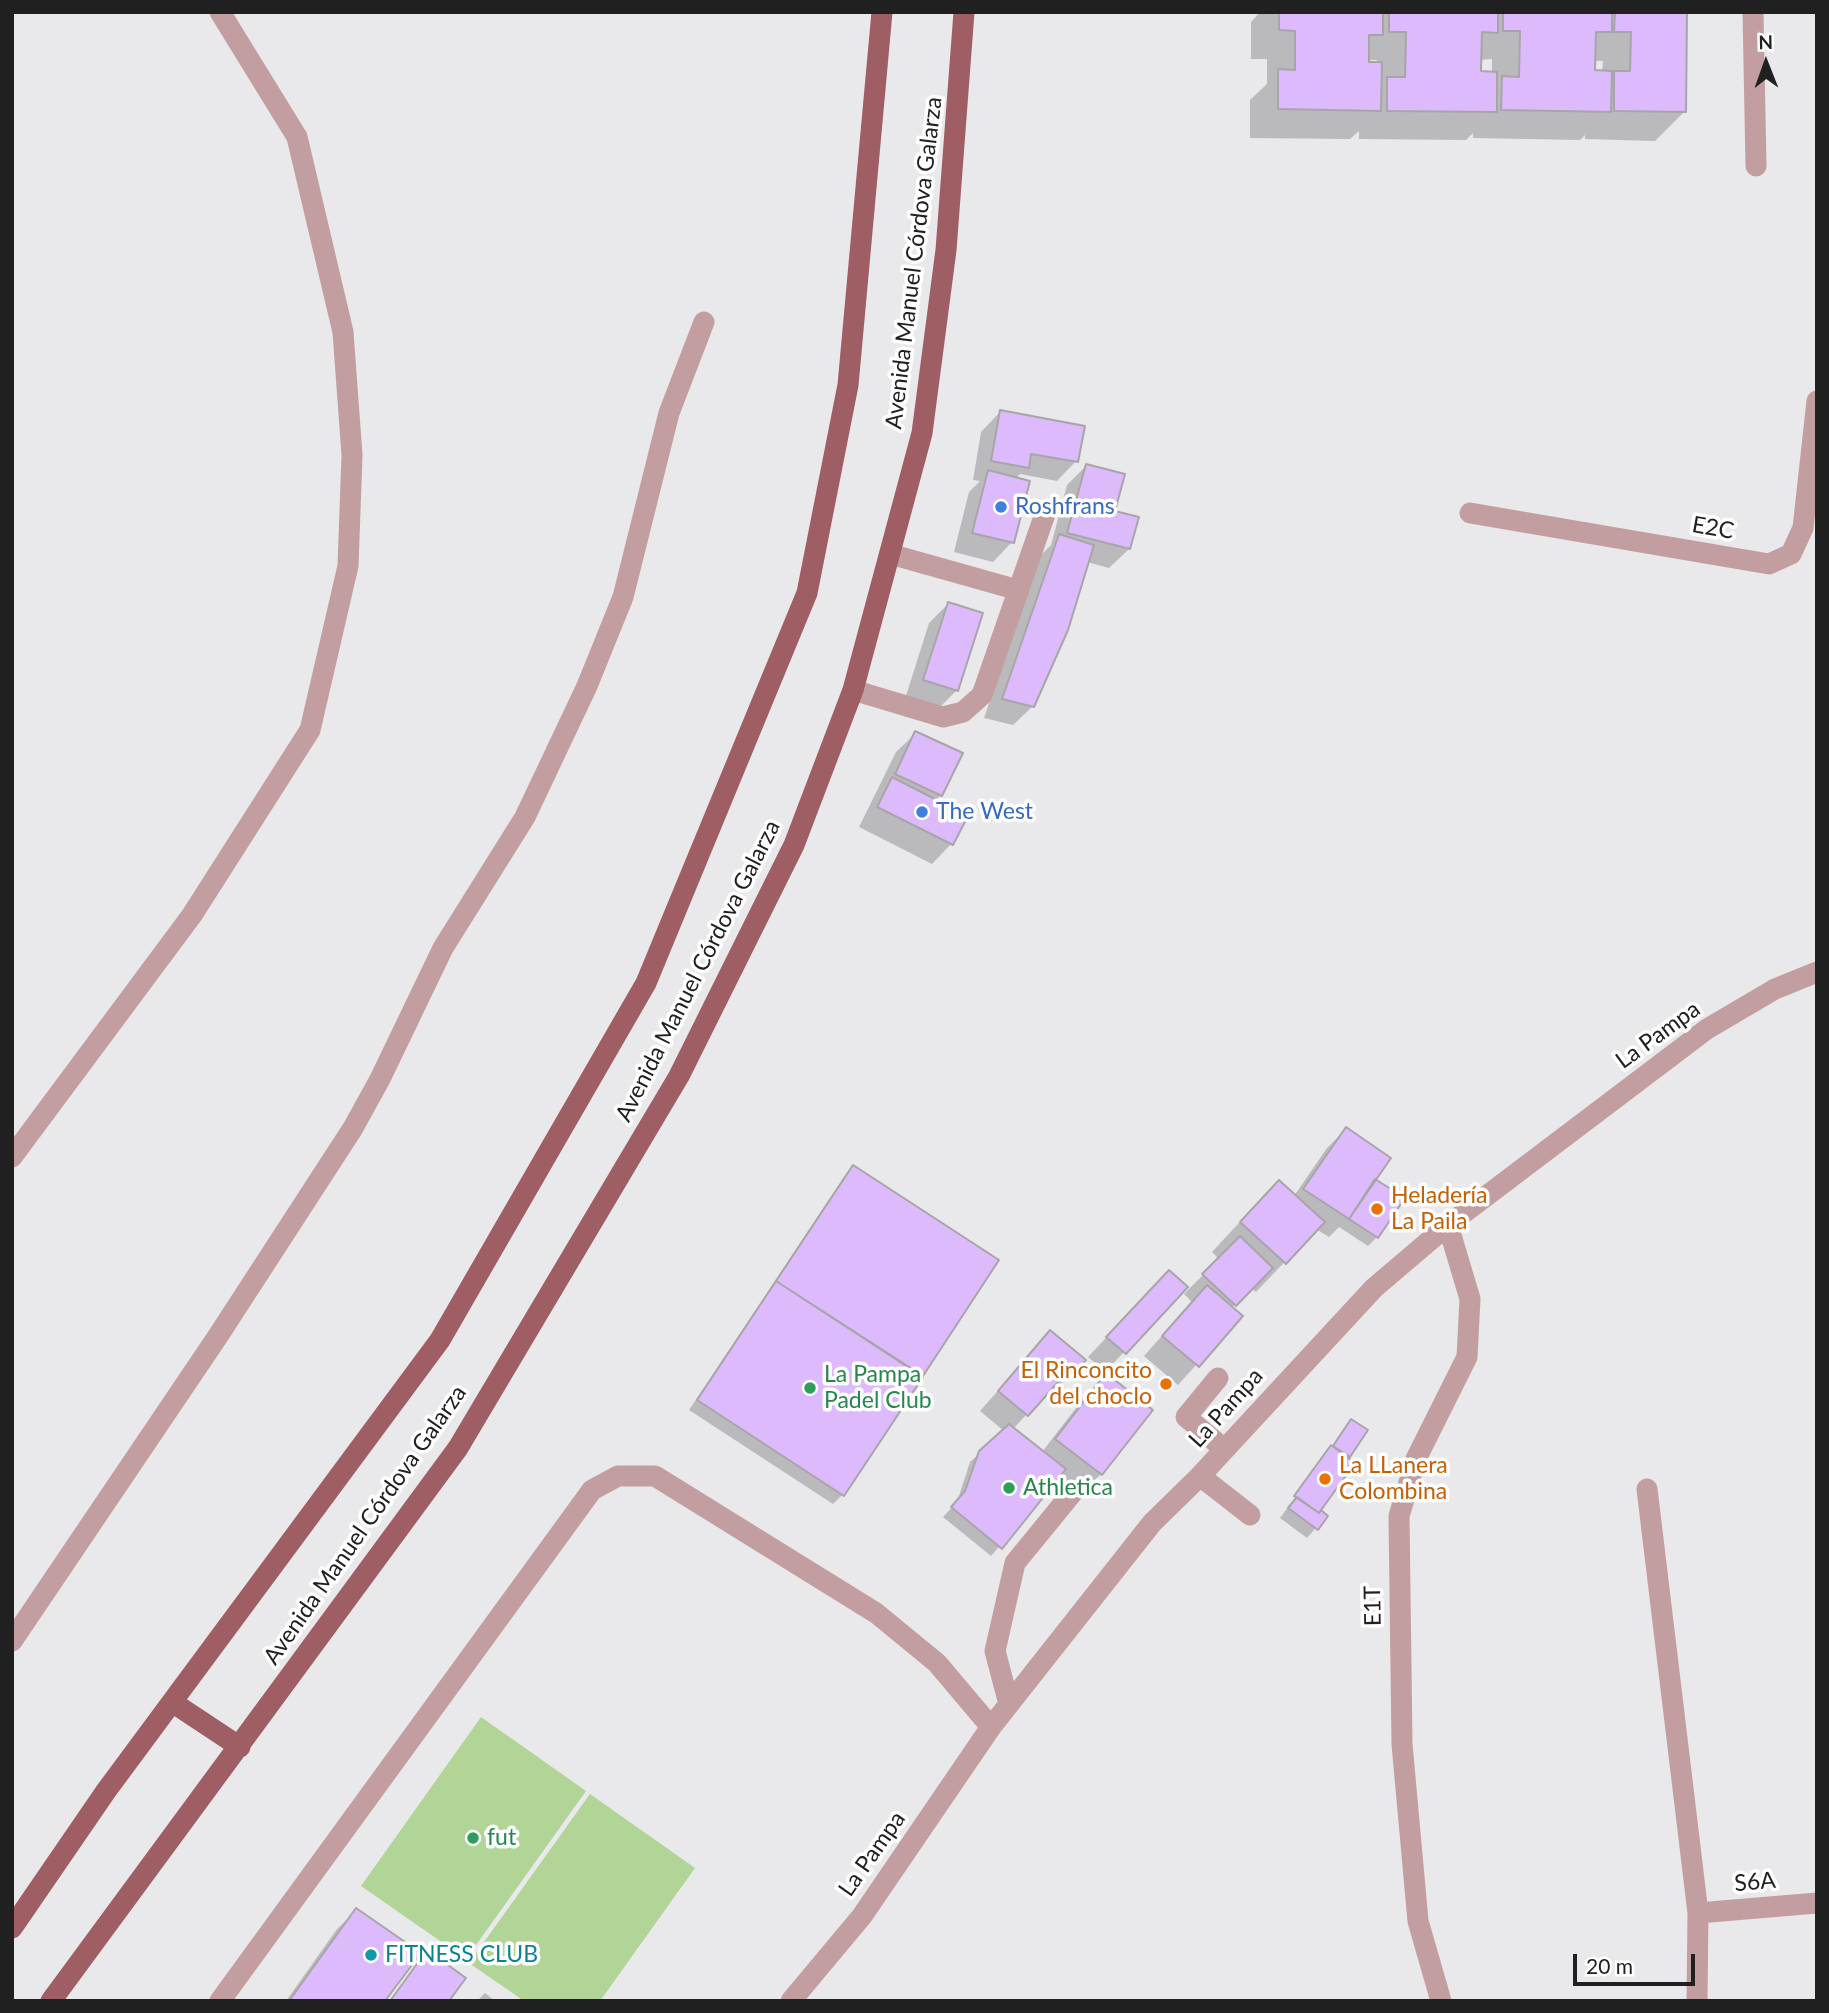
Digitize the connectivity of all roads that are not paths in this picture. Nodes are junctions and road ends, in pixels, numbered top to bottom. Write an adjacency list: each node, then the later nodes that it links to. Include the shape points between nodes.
1 (220, 12): 14 (street, via 297,137 343,332 352,455 348,566 310,730 192,915)
2 (882, 12): 23 (main road, Avenida Manuel Córdova Galarza, via 848,385 807,593 646,983 440,1339)
3 (964, 12): 10 (main road, Avenida Manuel Córdova Galarza, via 946,250 922,433)
4 (1753, 12): 5 (street)
5 (1756, 166)
6 (704, 322): 22 (street, via 670,413 623,597 525,817 443,948 353,1128)
7 (1817, 401): 8 (street, E2C, via 1803,528 1791,554 1769,564)
8 (1469, 513)
9 (1045, 514): 11 (street)
10 (890, 554): 11 (street); 12 (main road, Avenida Manuel Córdova Galarza)
11 (1018, 590): 12 (street, via 982,695 963,712 943,717)
12 (853, 690): 26 (main road, Avenida Manuel Córdova Galarza, via 794,845 679,1076 458,1448)
13 (1817, 972): 15 (street, La Pampa, via 1775,989 1707,1029)
14 (12, 1157)
15 (1448, 1225): 17 (street, La Pampa, via 1374,1288); 33 (street, E1T, via 1470,1299 1467,1357 1416,1459 1399,1516 1402,1744 1418,1921)
16 (1218, 1378): 17 (street, via 1186,1417)
17 (1223, 1448): 18 (street, La Pampa)
18 (1200, 1476): 21 (street); 24 (street, La Pampa, via 1152,1523)
19 (1647, 1489): 28 (street)
20 (1073, 1492): 24 (street, via 1015,1563 995,1651)
21 (1250, 1515)
22 (12, 1641)
23 (172, 1702): 26 (main road); 29 (main road, Avenida Manuel Córdova Galarza)
24 (1009, 1704): 25 (street, La Pampa)
25 (991, 1727): 31 (street, via 937,1663 877,1612 655,1476 618,1476 592,1490); 32 (street, La Pampa, via 862,1916)
26 (240, 1747): 30 (main road, Avenida Manuel Córdova Galarza)
27 (1817, 1903): 28 (street, S6A)
28 (1698, 1913): 34 (street)
29 (12, 1928)
30 (54, 1998)
31 (220, 2001)
32 (791, 2001)
33 (1441, 2001)
34 (1697, 2001)

